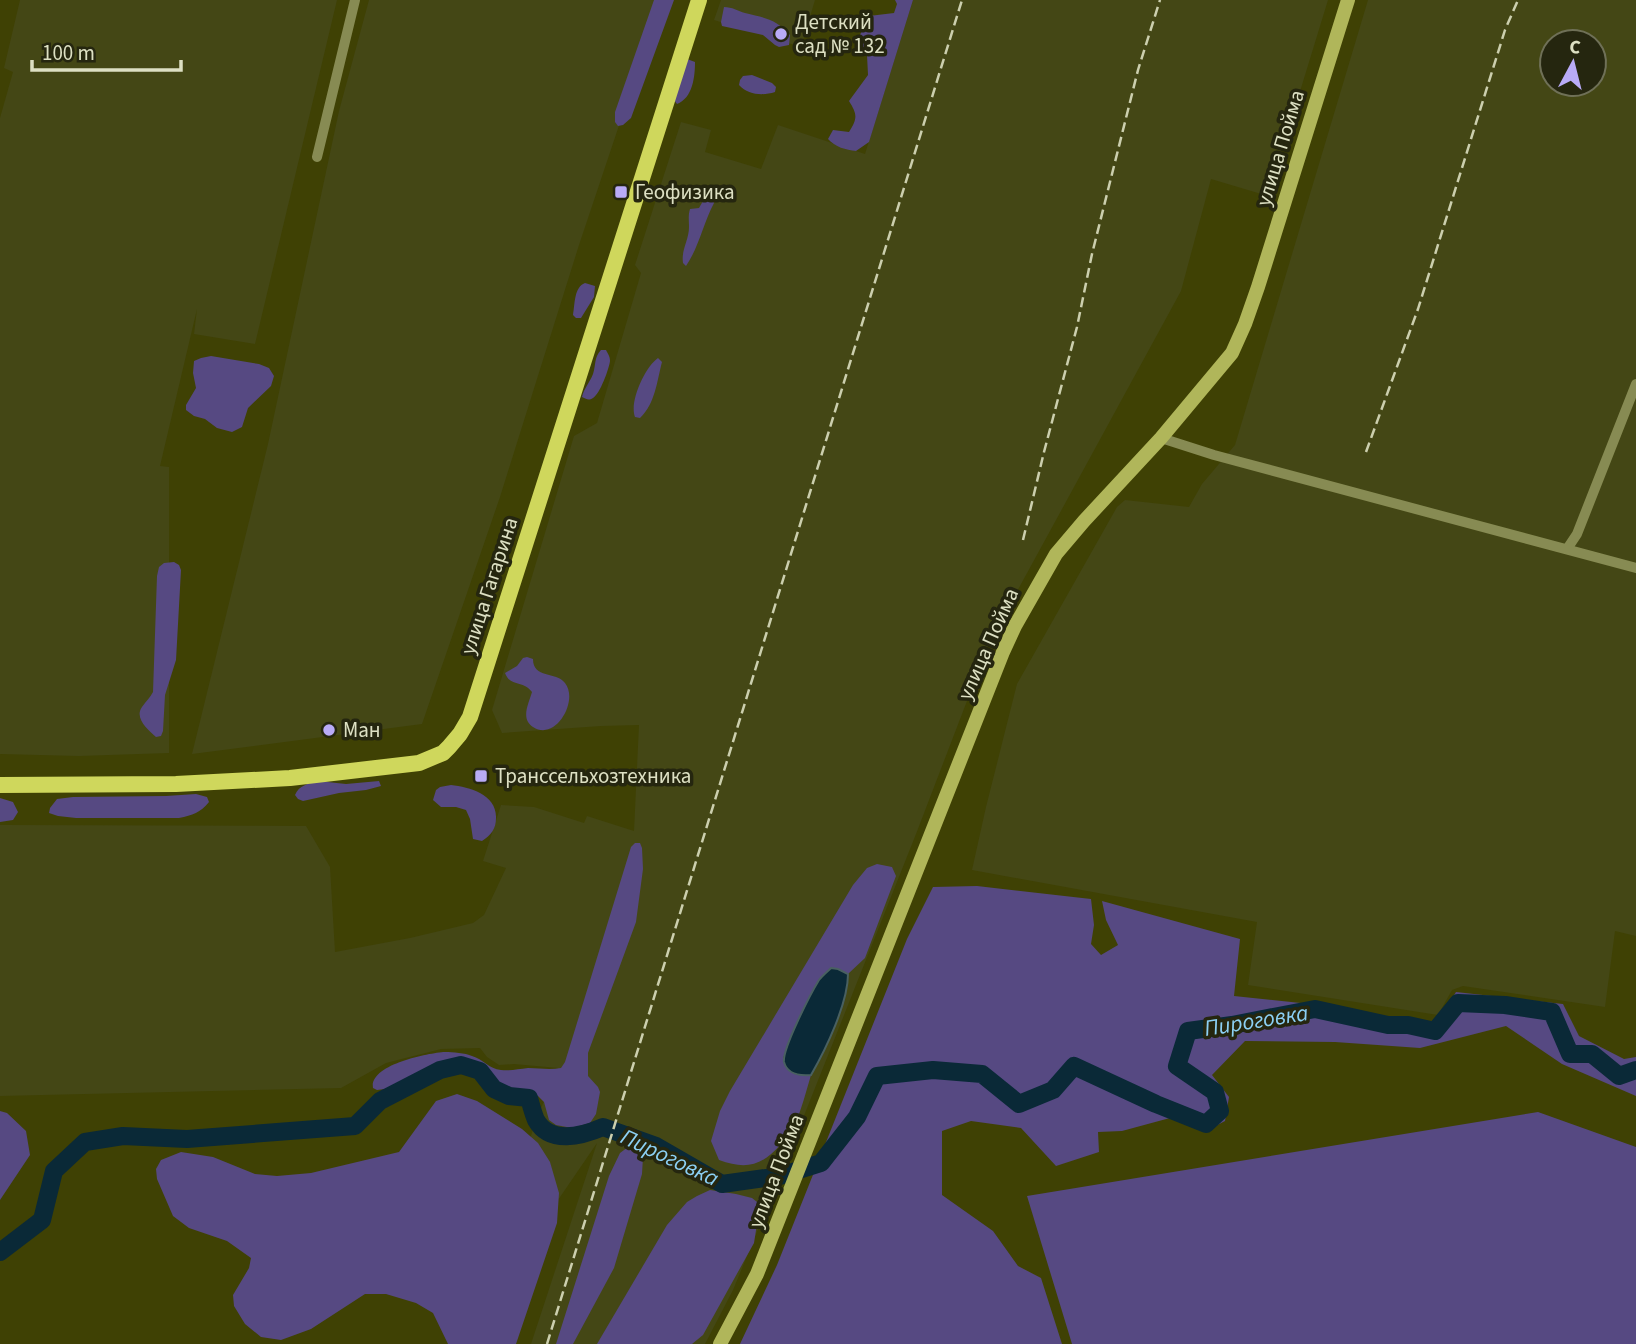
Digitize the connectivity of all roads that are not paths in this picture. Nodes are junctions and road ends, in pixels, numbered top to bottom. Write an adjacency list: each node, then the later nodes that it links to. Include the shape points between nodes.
1 (355, 0): 4 (street)
2 (699, 0): 9 (main road, улица Гагарина, via 470,717 454,742 443,753 419,763 290,778)
3 (1348, 0): 6 (main road, улица Пойма, via 1245,324 1231,353)
4 (317, 157)
5 (1636, 384): 7 (street)
6 (1161, 438): 7 (street); 10 (main road, улица Пойма, via 1056,554 1015,626 757,1274)
7 (1567, 549): 8 (street)
8 (1636, 568)
9 (0, 785)
10 (720, 1344)

